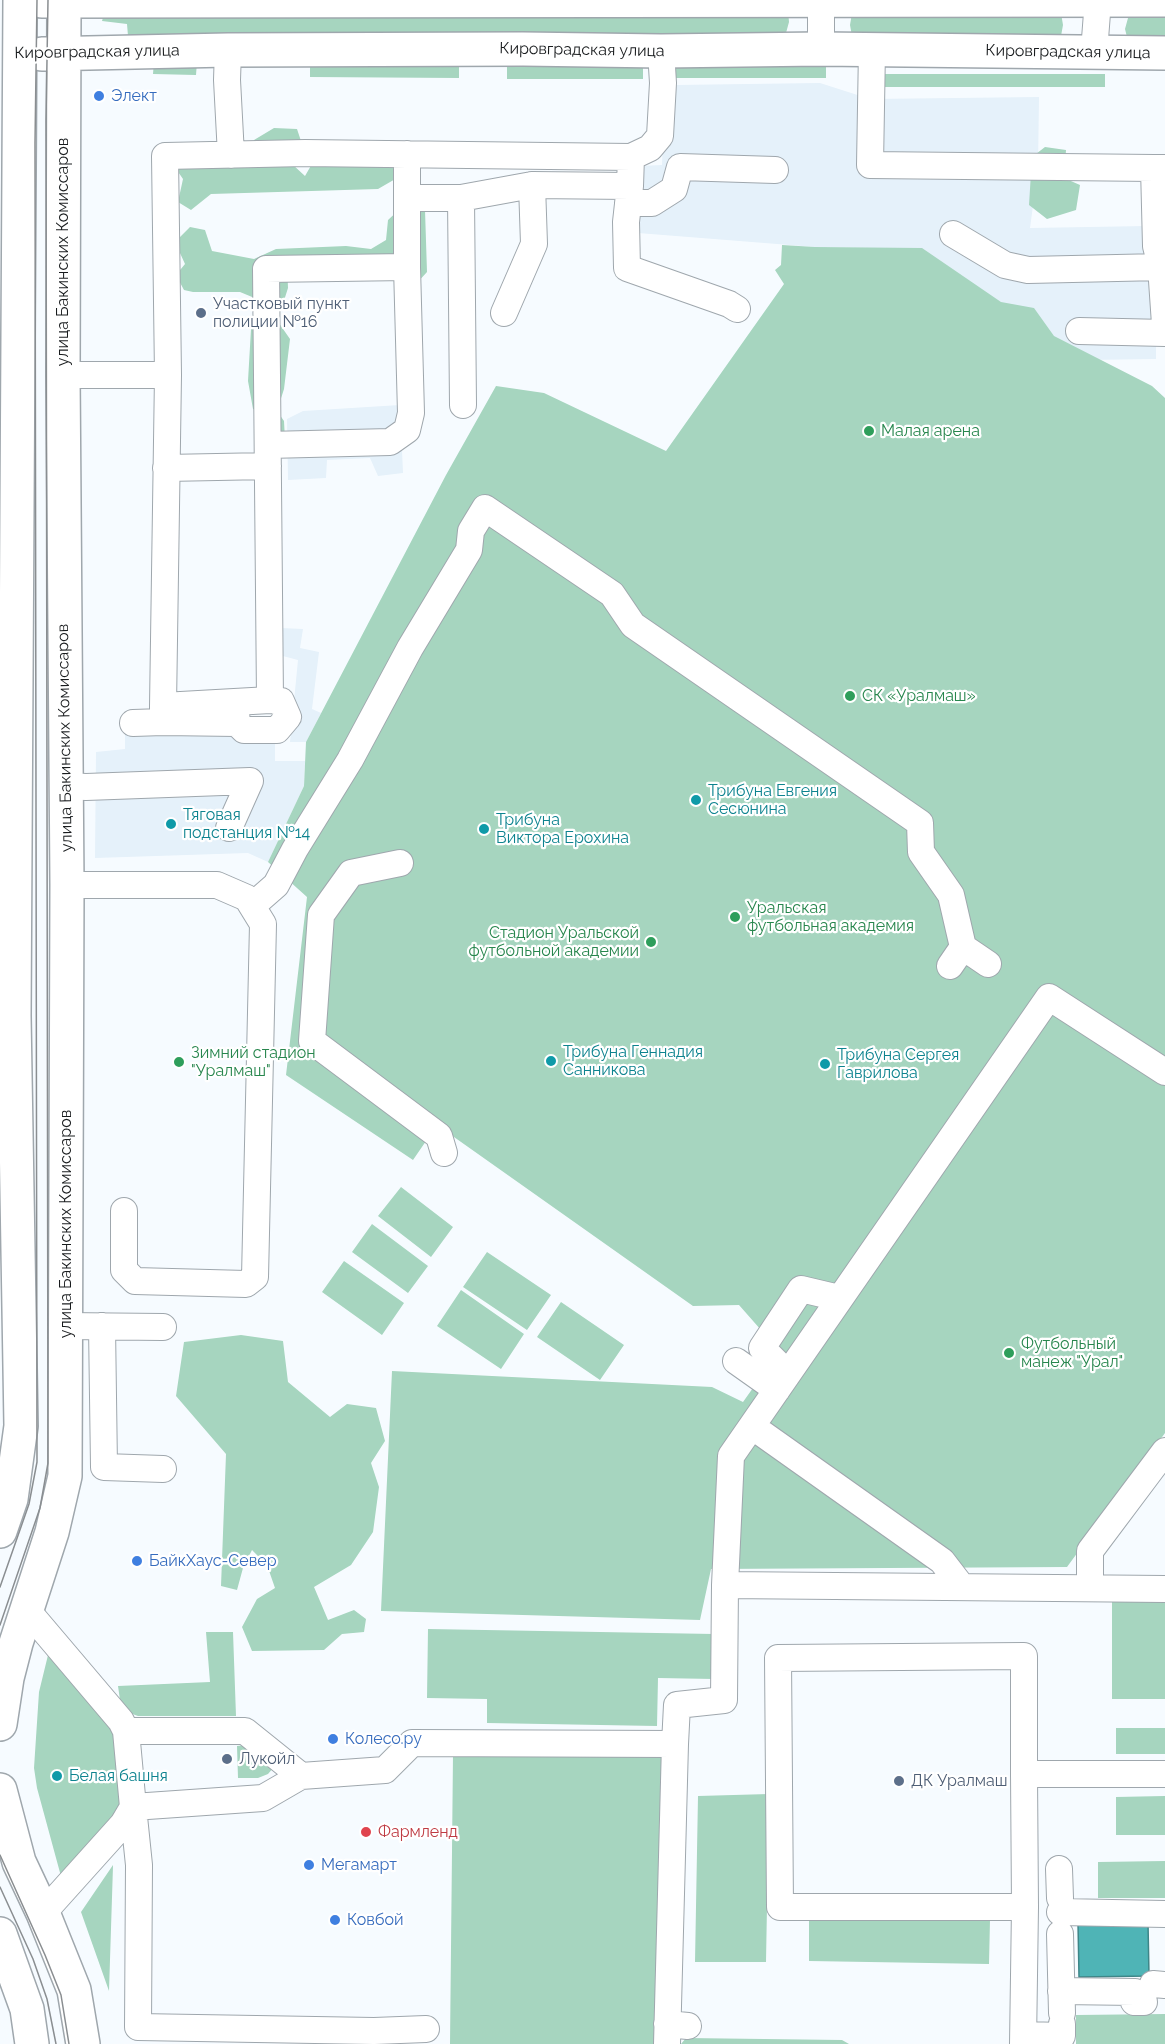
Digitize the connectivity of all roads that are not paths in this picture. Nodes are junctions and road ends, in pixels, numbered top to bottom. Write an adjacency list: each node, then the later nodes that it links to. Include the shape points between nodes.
1 (20, 0): 15 (main road)
2 (25, 0): 8 (main road)
3 (555, 0): 4 (main road); 9 (main road)
4 (642, 0): 5 (main road)
5 (821, 0): 6 (main road); 10 (street)
6 (1098, 0): 7 (main road); 14 (street)
7 (1165, 0)
8 (64, 1): 9 (main road); 17 (main road, улица Бакинских Комиссаров)
9 (347, 1)
10 (821, 49): 12 (main road, Кировградская улица); 13 (main road, Кировградская улица)
11 (228, 50): 13 (main road, Кировградская улица); 17 (main road, Кировградская улица); 19 (street)
12 (872, 50): 14 (main road, Кировградская улица); 21 (street, via 870,165)
13 (661, 51): 20 (street, via 660,136 650,148)
14 (1094, 52): 16 (main road, Кировградская улица)
15 (10, 53): 17 (main road, Кировградская улица); 61 (main road, via 14,1016 21,1426 11,1499)
16 (1165, 53)
17 (64, 54): 36 (main road, улица Бакинских Комиссаров)
18 (407, 154): 19 (street); 20 (street); 25 (street)
19 (231, 155): 37 (street, via 165,156)
20 (631, 157): 24 (street)
21 (1160, 168): 27 (street)
22 (776, 170): 24 (street, via 680,166 674,189 652,203)
23 (532, 185): 24 (street); 26 (street); 32 (street, via 534,244)
24 (629, 195): 31 (street, via 627,268)
25 (407, 198): 26 (street); 30 (street)
26 (461, 198): 38 (street)
27 (1160, 227): 29 (street, via 1156,246)
28 (953, 234): 29 (street, via 1005,265 1028,270)
29 (1162, 266): 33 (street)
30 (407, 267): 39 (street, via 411,413 407,430 390,442); 39 (street, via 266,269)
31 (737, 309)
32 (504, 313)
33 (1165, 322)
34 (1079, 331): 35 (street)
35 (1165, 333)
36 (63, 375): 37 (street); 43 (main road, улица Бакинских Комиссаров)
37 (168, 375): 40 (street)
38 (463, 405)
39 (268, 455): 40 (street); 41 (street, via 270,700 236,712)
40 (166, 468): 41 (street, via 153,645)
41 (163, 714): 42 (street)
42 (133, 723)
43 (65, 786): 44 (street, via 249,782); 46 (main road, улица Бакинских Комиссаров)
44 (230, 828)
45 (399, 863): 50 (street, via 351,873 321,915 312,1041 439,1136)
46 (67, 885): 47 (street, via 216,885 247,898); 53 (main road, улица Бакинских Комиссаров)
47 (252, 906): 48 (street, via 276,885 350,760 410,648 469,550 471,531 485,508 612,594 633,625 920,823 921,852 951,895 956,956); 51 (street, via 263,924 255,1277 246,1284 135,1281 124,1270)
48 (988, 964)
49 (1165, 1072): 52 (street, via 1049,997)
50 (444, 1153)
51 (124, 1211)
52 (839, 1298): 57 (street); 57 (street, via 801,1289 762,1348)
53 (65, 1326): 54 (street); 66 (main road, улица Бакинских Комиссаров, via 65,1476 52,1532)
54 (102, 1326): 55 (street); 60 (street, via 104,1467)
55 (164, 1327)
56 (736, 1361): 57 (street)
57 (782, 1381): 58 (street)
58 (753, 1427): 62 (street, via 731,1456); 63 (street, via 942,1561)
59 (1165, 1451): 64 (street, via 1090,1551)
60 (163, 1469)
61 (0, 1531)
62 (725, 1585): 63 (street); 69 (street, via 724,1700 677,1705)
63 (962, 1587): 64 (street)
64 (1090, 1588): 65 (street)
65 (1165, 1589)
66 (26, 1609): 67 (main road, улица Бакинских Комиссаров, via 7,1678); 68 (street)
67 (0, 1724)
68 (126, 1731): 72 (street, via 245,1731); 74 (street)
69 (675, 1744): 72 (street, via 412,1743 385,1770); 84 (street)
70 (1032, 1774): 71 (street); 76 (street); 76 (street, via 1024,1651 778,1658 780,1907)
71 (1165, 1774)
72 (301, 1776): 74 (street, via 263,1798)
73 (0, 1790): 77 (main road, via 19,1862)
74 (133, 1807): 77 (street, via 123,1824); 83 (street, via 139,1865 138,2027)
75 (1059, 1869): 79 (street)
76 (1025, 1907): 85 (street)
77 (43, 1913): 87 (main road, via 74,1990)
78 (1165, 1914): 79 (street)
79 (1060, 1916): 82 (street)
80 (0, 1934): 86 (main road, via 27,2009)
81 (1151, 1993): 82 (street)
82 (1062, 2009): 85 (street, via 1062,2036)
83 (426, 2029)
84 (674, 2031)
85 (1023, 2040)
86 (32, 2044)
87 (83, 2044)

